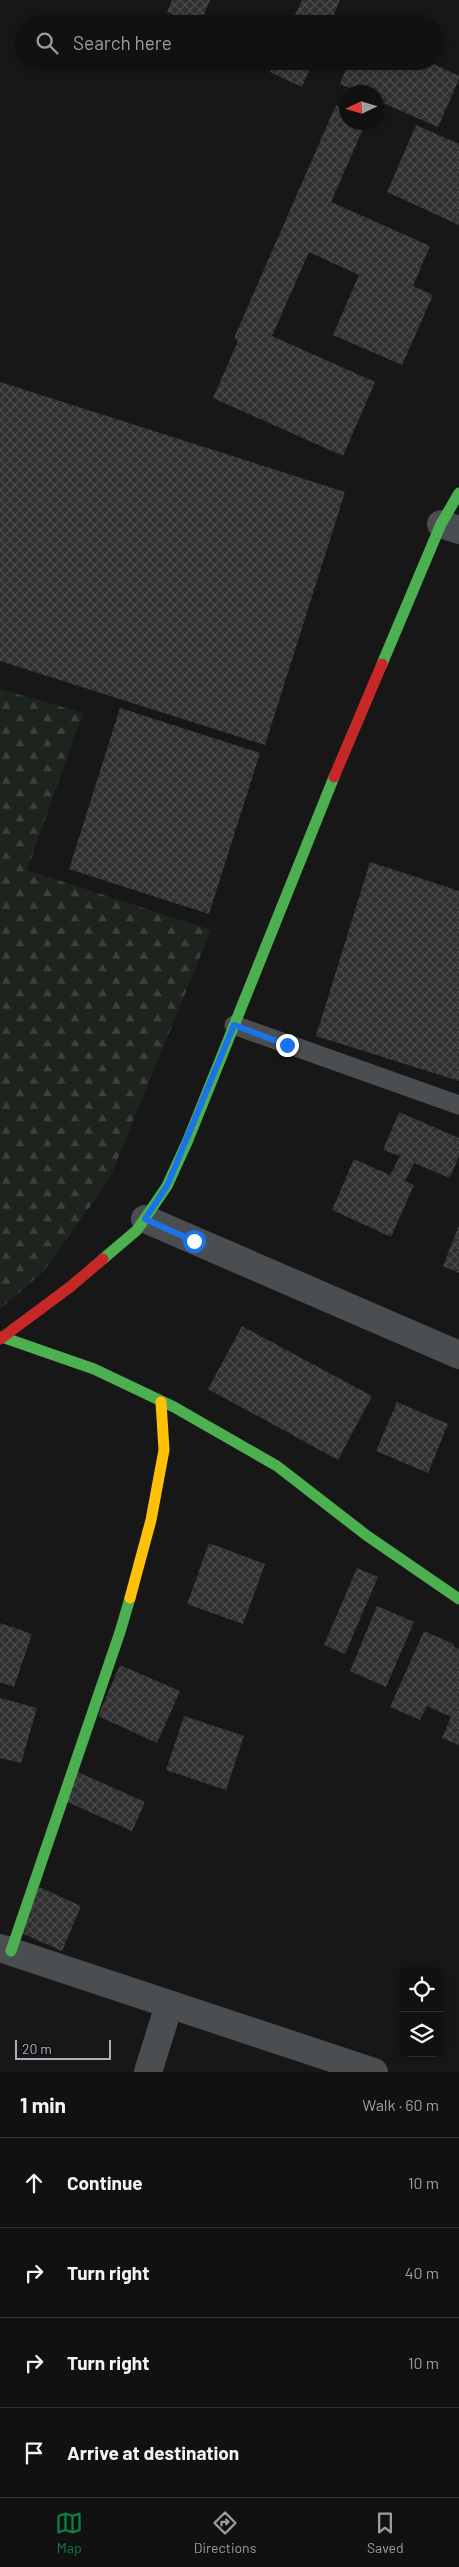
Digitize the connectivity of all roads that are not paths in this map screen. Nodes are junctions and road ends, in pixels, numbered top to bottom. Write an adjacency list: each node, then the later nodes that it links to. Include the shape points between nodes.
1 (459, 493): 2 (street)
2 (450, 527): 3 (street, via 313,827)
3 (234, 1025): 4 (lane); 5 (street, via 167,1186)
4 (459, 1105)
5 (145, 1219): 6 (street, via 109,1256); 7 (street)
6 (1, 1338): 8 (street, via 94,1369)
7 (459, 1356)
8 (161, 1402): 9 (street, via 277,1466 366,1535); 10 (street, via 164,1450 150,1520 120,1632)
9 (459, 1599)
10 (5, 1950): 11 (street)
11 (169, 2005): 12 (street); 13 (street)
12 (148, 2072)
13 (374, 2072)

